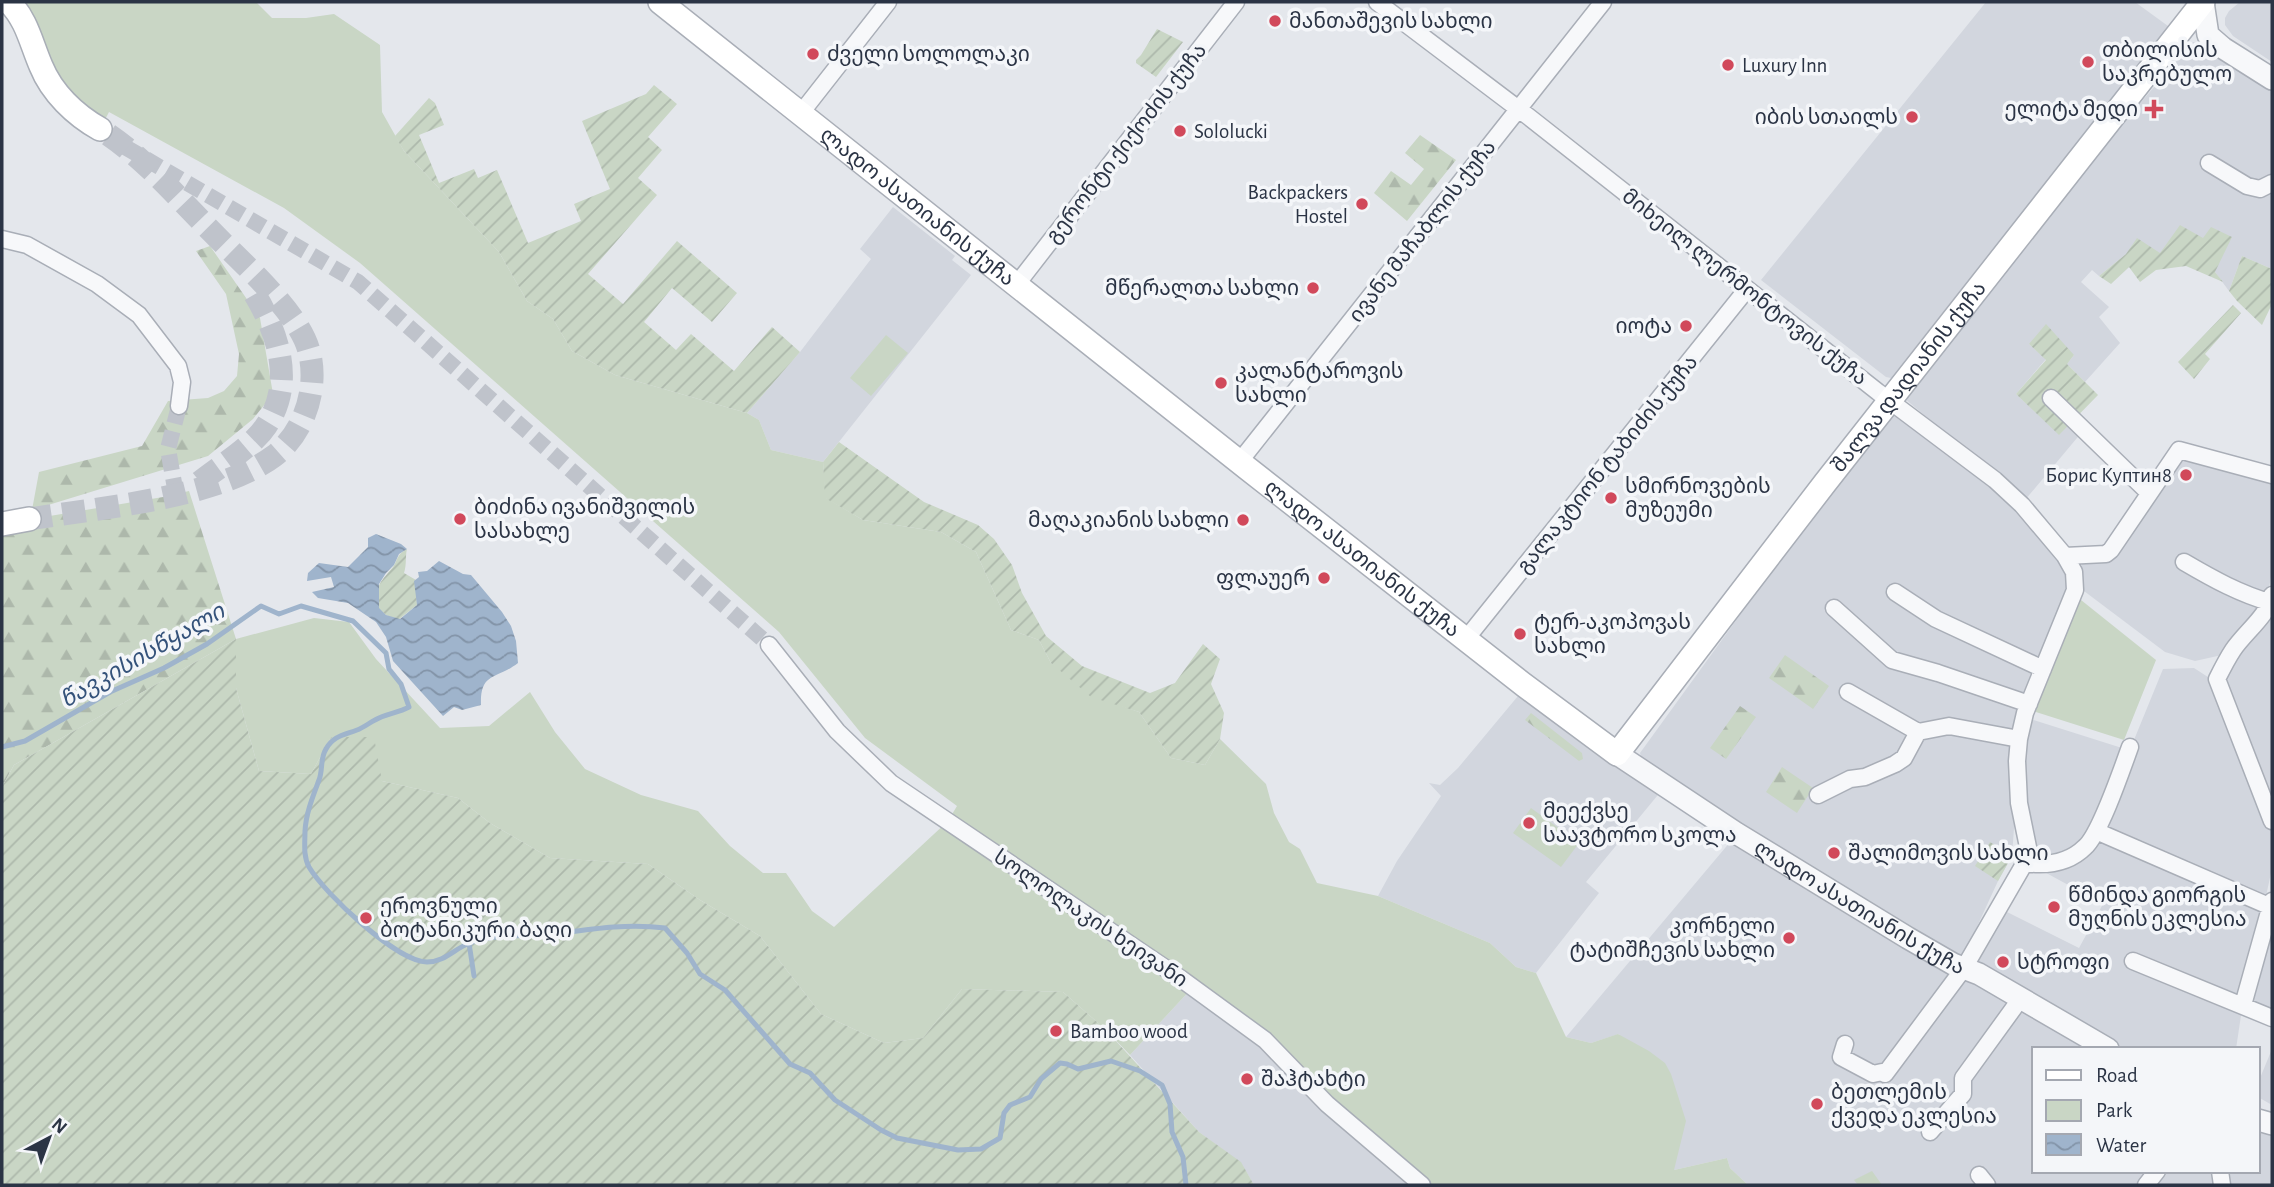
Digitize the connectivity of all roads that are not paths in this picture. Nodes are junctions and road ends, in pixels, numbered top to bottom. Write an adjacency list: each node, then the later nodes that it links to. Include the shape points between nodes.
1 (9, 2): 11 (main road, via 27,27 49,82 71,108)
2 (660, 2): 10 (main road, ლადო ასათიანის ქუჩა)
3 (888, 2): 10 (street)
4 (1236, 2): 15 (street, გერონტი ქიქოძის ქუჩა)
5 (1377, 2): 9 (street, მიხეილ ლერმონტოვის ქუჩა)
6 (1603, 2): 9 (street, ივანე მაჩაბლის ქუჩა)
7 (2203, 2): 8 (street, via 2208,35); 18 (main road, შალვა დადიანის ქუჩა)
8 (2272, 79)
9 (1518, 109): 16 (street, მიხეილ ლერმონტოვის ქუჩა); 20 (street, ივანე მაჩაბლის ქუჩა)
10 (801, 113): 15 (main road, ლადო ასათიანის ქუჩა)
11 (100, 129)
12 (2209, 163): 13 (street, via 2247,186 2260,189)
13 (2272, 183)
14 (2, 239): 19 (street, via 27,245 97,284 139,315 178,366 182,382)
15 (1017, 284): 20 (main road, ლადო ასათიანის ქუჩა)
16 (1747, 289): 18 (street, მიხეილ ლერმონტოვის ქუჩა); 30 (street, გალაკტიონ ტაბიძის ქუჩა)
17 (2051, 398): 22 (street)
18 (1890, 401): 25 (street, მიხეილ ლერმონტოვის ქუჩა, via 1995,480); 38 (main road, შალვა დადიანის ქუჩა)
19 (179, 406)
20 (1240, 461): 30 (main road, ლადო ასათიანის ქუჩა)
21 (2272, 475): 22 (street, via 2179,450)
22 (2148, 492): 25 (street, via 2106,554)
23 (29, 519): 24 (main road)
24 (2, 524)
25 (2065, 556): 32 (street, მიხეილ ლერმონტოვის ქუჩა, via 2074,572 2075,590)
26 (2184, 562): 28 (street, via 2222,585 2258,600)
27 (1895, 592): 32 (street, via 1936,619)
28 (2272, 600): 40 (street, via 2234,648 2217,680)
29 (1834, 608): 34 (street, via 1892,660)
30 (1466, 639): 38 (main road, ლადო ასათიანის ქუჩა)
31 (769, 645): 52 (street, სოლოლაკის ხეივანი, via 837,731 891,783 1265,1040 1327,1104)
32 (2043, 669): 34 (street)
33 (1848, 692): 35 (street)
34 (2029, 704): 36 (street)
35 (1918, 732): 36 (street, via 1949,726); 39 (street, via 1904,758 1895,764)
36 (2019, 739): 42 (street, via 2019,803 2029,852)
37 (2130, 747): 41 (street)
38 (1617, 754): 45 (street, ლადო ასათიანის ქუჩა, via 1736,833 1908,939)
39 (1818, 795)
40 (2272, 821)
41 (2096, 831): 42 (street, via 2086,847 2061,862 2043,866); 43 (street)
42 (2024, 863): 45 (street)
43 (2272, 904): 47 (street)
44 (2133, 961): 47 (street)
45 (1964, 968): 46 (street, ლადო ასათიანის ქუჩა); 49 (street, via 1885,1074 1872,1074 1840,1057)
46 (2021, 998): 50 (street, ლადო ასათიანის ქუჩა); 51 (street, via 1963,1078 1963,1094)
47 (2243, 1005): 48 (street)
48 (2272, 1018)
49 (1845, 1044)
50 (2105, 1047)
51 (1930, 1132)
52 (1422, 1185)

